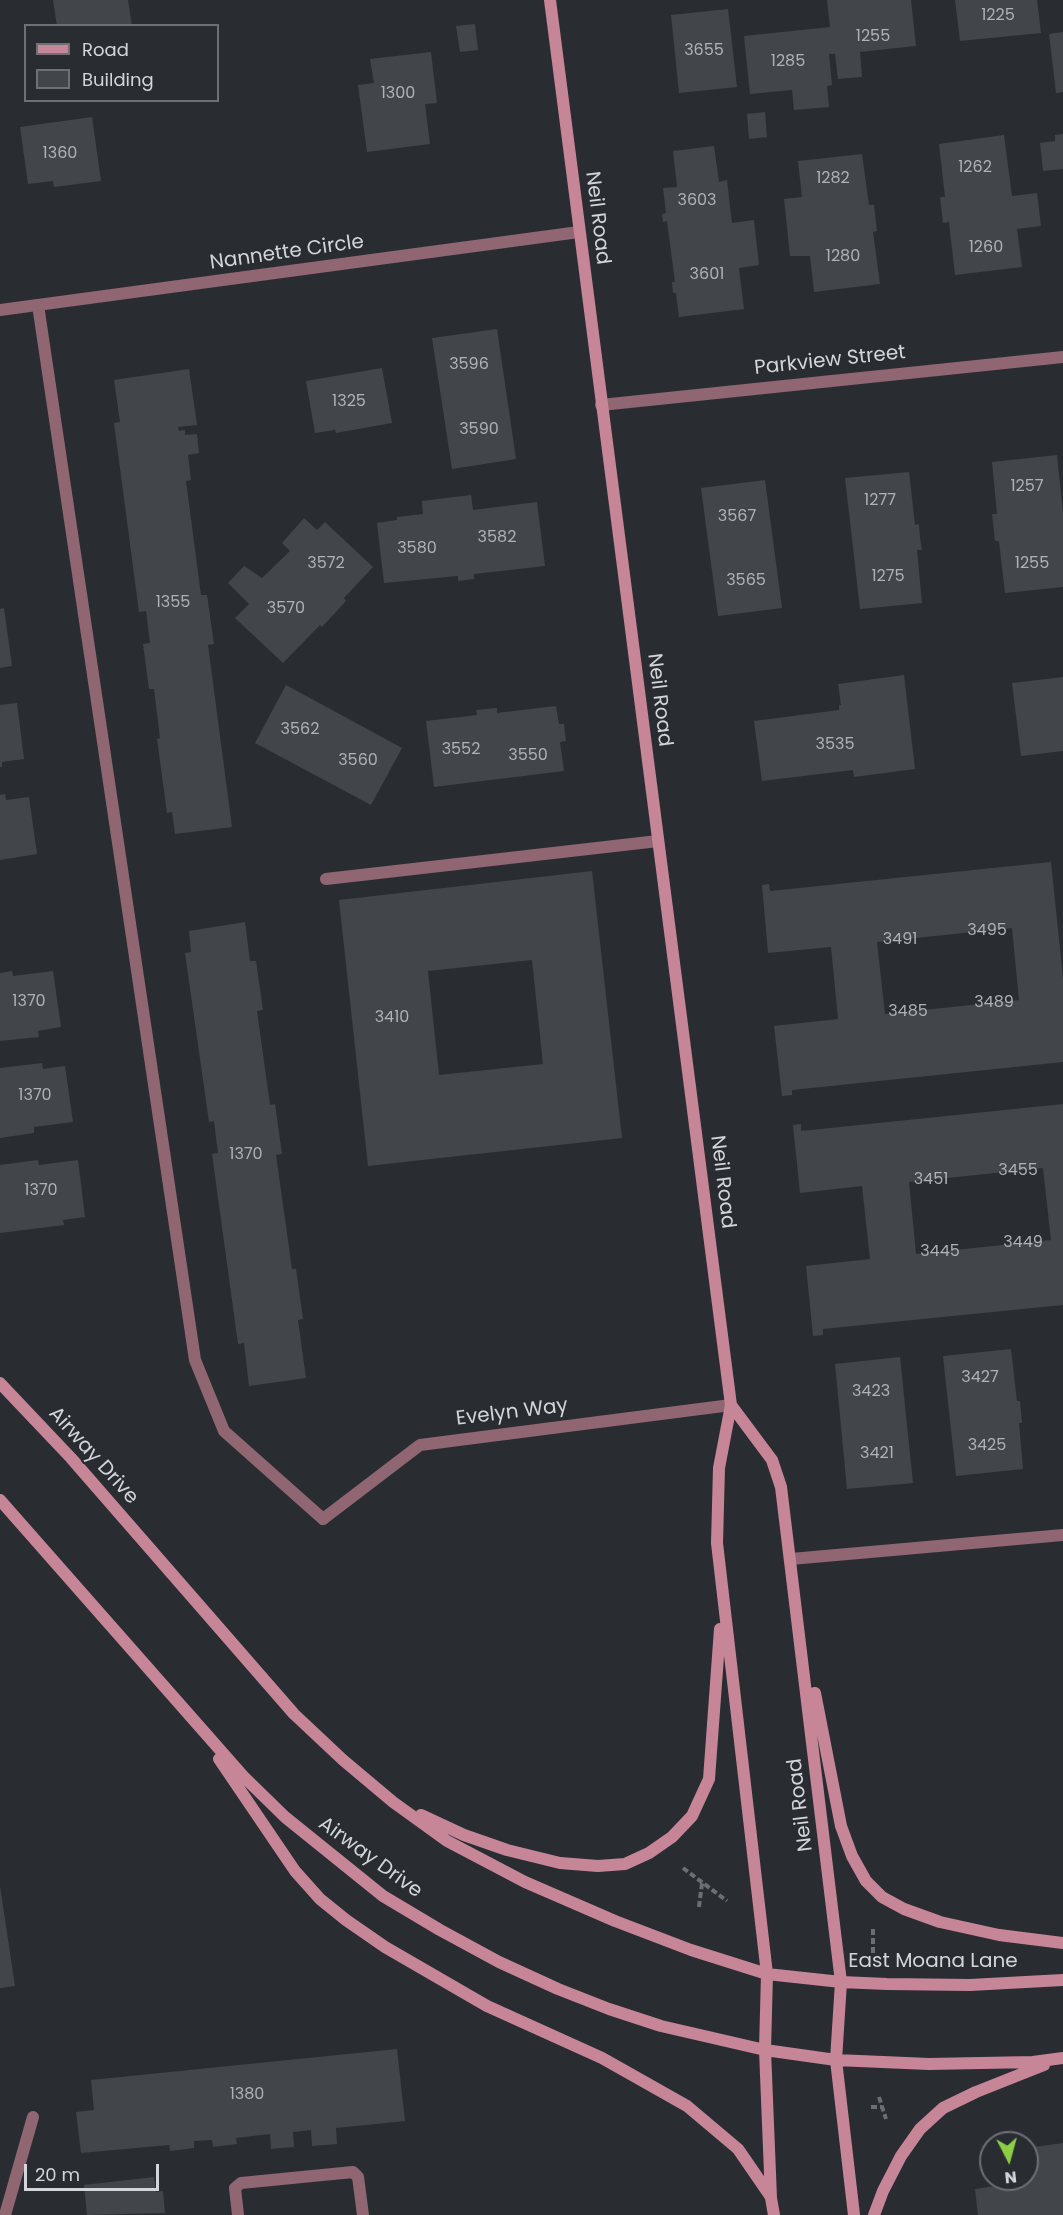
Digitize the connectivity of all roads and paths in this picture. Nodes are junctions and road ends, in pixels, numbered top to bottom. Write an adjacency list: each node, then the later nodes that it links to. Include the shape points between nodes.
1 (550, 0): 2 (main road, Neil Road)
2 (579, 232): 3 (street, Nannette Circle); 6 (main road, Neil Road)
3 (38, 305): 4 (street, Nannette Circle); 10 (street, Evelyn Way, via 195,1360 224,1431 323,1519 420,1445)
4 (0, 310)
5 (1063, 357): 6 (street, Parkview Street)
6 (601, 405): 7 (main road, Neil Road)
7 (657, 841): 8 (street); 10 (main road, Neil Road)
8 (326, 879)
9 (0, 1383): 17 (main road, Airway Drive, via 71,1458 294,1714)
10 (731, 1405): 13 (main road, Neil Road, via 772,1460 781,1486); 15 (main road, Neil Road, via 719,1468 717,1543)
11 (0, 1500): 16 (main road, Airway Drive)
12 (1063, 1535): 13 (street)
13 (791, 1559): 14 (main road, Neil Road)
14 (794, 1581): 23 (main road, via 842,1826 866,1881 882,1897 940,1922); 28 (main road, Neil Road)
15 (722, 1602): 17 (main road, via 709,1779 692,1816 649,1853 625,1864 560,1863 464,1835); 25 (main road, Neil Road)
16 (189, 1715): 29 (main road, Airway Drive, via 285,1818 383,1896 430,1924 499,1962 609,2009 660,2026); 35 (main road, via 295,1871 320,1899 432,1976 487,2006 602,2058 687,2106 738,2149)
17 (393, 1802): 25 (main road, Airway Drive, via 447,1840 525,1882 691,1950)
18 (683, 1868): 19 (path)
19 (702, 1883): 20 (path); 21 (path)
20 (727, 1900)
21 (699, 1907)
22 (873, 1919): 24 (path)
23 (1063, 1943)
24 (873, 1953)
25 (767, 1974): 26 (main road, Airway Drive); 29 (main road, Neil Road)
26 (802, 1978): 28 (main road, East Moana Lane)
27 (1063, 1980): 28 (main road, East Moana Lane, via 970,1985)
28 (841, 1982): 31 (main road, Neil Road)
29 (765, 2050): 31 (main road, Airway Drive); 35 (main road, Neil Road)
30 (1063, 2059): 31 (main road, via 929,2064); 41 (main road, via 943,2108 920,2129 901,2156)
31 (836, 2060): 40 (main road, Neil Road)
32 (879, 2097): 34 (path)
33 (33, 2117): 36 (street)
34 (886, 2120)
35 (771, 2198): 39 (main road, Neil Road)
36 (5, 2215)
37 (238, 2215): 38 (street, via 235,2188 241,2183 353,2172 358,2177)
38 (363, 2215)
39 (774, 2215)
40 (854, 2215)
41 (874, 2215)

